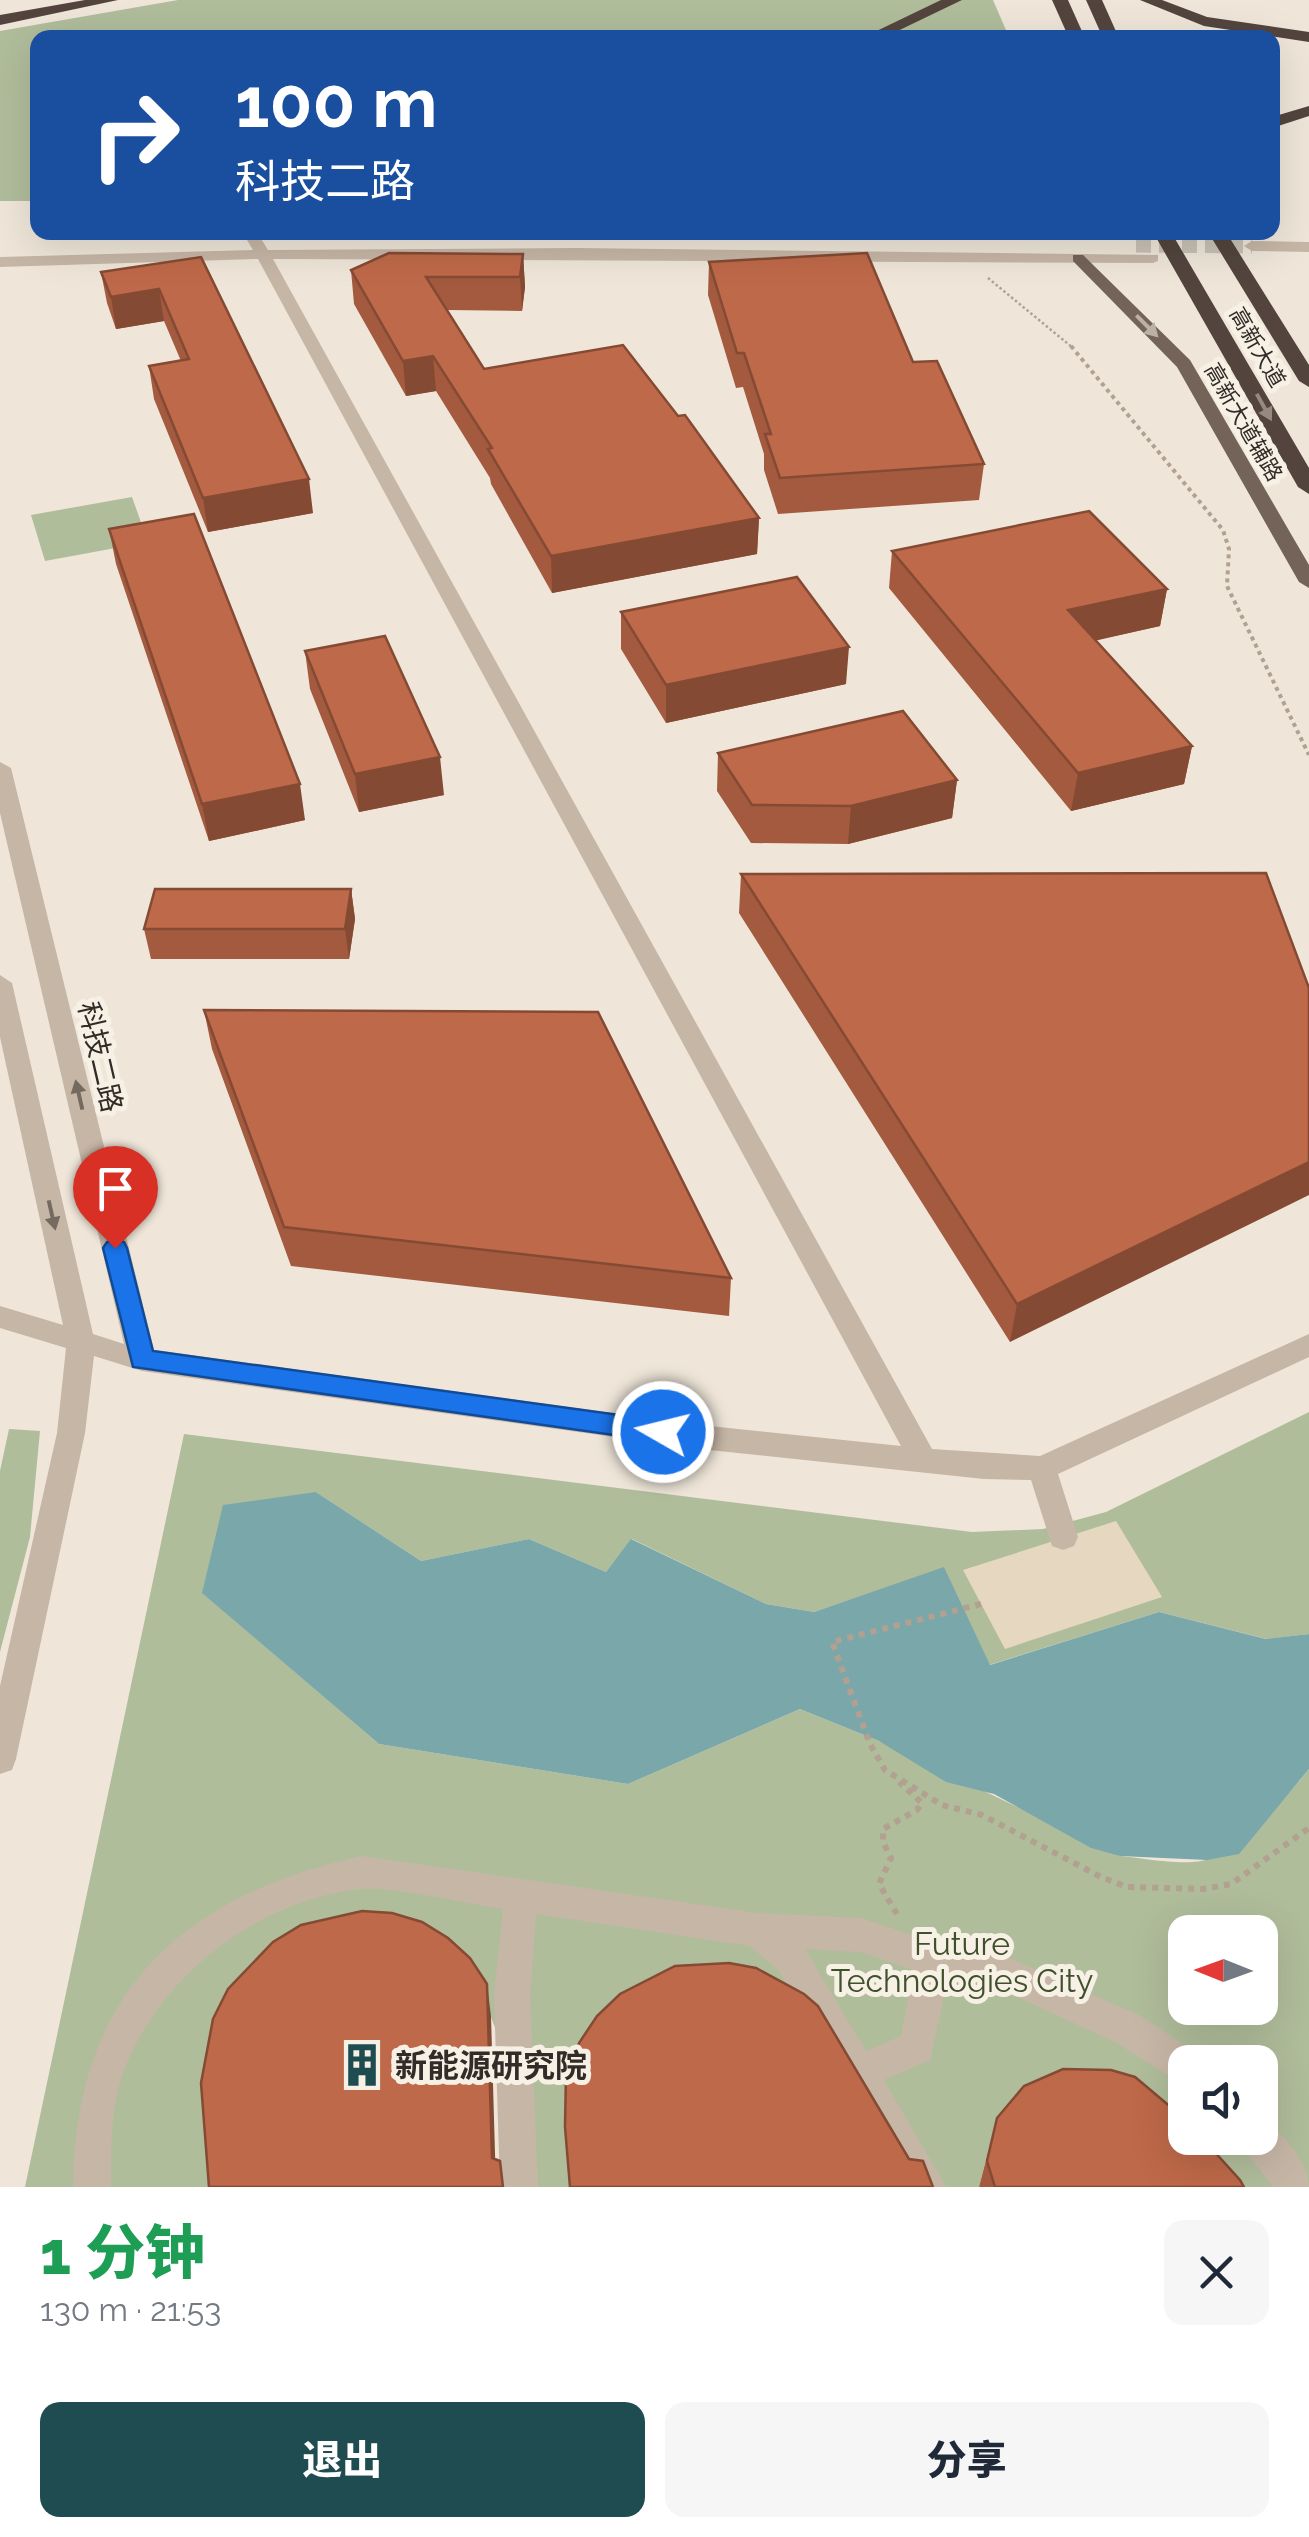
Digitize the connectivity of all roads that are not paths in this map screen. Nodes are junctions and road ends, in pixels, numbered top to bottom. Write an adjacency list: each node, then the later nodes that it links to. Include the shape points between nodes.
1 (27, 0): 7 (highway)
2 (110, 0): 8 (highway)
3 (954, 0): 9 (highway)
4 (1060, 0): 10 (highway)
5 (1094, 0): 11 (highway)
6 (1148, 0): 12 (highway, via 1204,21)
7 (0, 5)
8 (0, 20)
9 (887, 30)
10 (1073, 30)
11 (1107, 30)
12 (1263, 30)
13 (1280, 33): 14 (highway)
14 (1309, 37)
15 (1309, 111): 16 (highway)
16 (1280, 120)
17 (1309, 120): 18 (highway)
18 (1280, 129)
19 (401, 240): 23 (street)
20 (1138, 240): 30 (highway)
21 (1167, 240): 30 (highway, 高新大道)
22 (1222, 240): 31 (highway, 高新大道)
23 (259, 246): 25 (street); 26 (street); 29 (street); 41 (street)
24 (1309, 246): 28 (street, via 1256,252)
25 (0, 249)
26 (1078, 258): 27 (street); 34 (main road, 高新大道辅路, one-way to 34, via 1184,364)
27 (1153, 258)
28 (1309, 259)
29 (0, 262)
30 (1232, 348): 32 (highway, 高新大道, one-way to 32)
31 (1309, 382)
32 (1302, 461): 33 (highway, 高新大道)
33 (1309, 488)
34 (1309, 582)
35 (0, 768): 40 (street, 科技二路, one-way to 35)
36 (0, 983): 38 (street, one-way to 38)
37 (0, 1317): 38 (street)
38 (81, 1342): 40 (street); 44 (street, via 71,1433)
39 (1309, 1345): 42 (street)
40 (142, 1360): 41 (street, via 700,1437)
41 (923, 1460): 42 (street)
42 (1042, 1468): 43 (street)
43 (1063, 1538)
44 (0, 1760)
45 (521, 1895): 46 (street); 51 (street, via 362,1872 269,1896 227,1920 155,1982 123,2027 92,2135); 52 (street, via 512,1995)
46 (758, 1930): 47 (street, via 860,1936); 49 (street, via 791,1959)
47 (934, 1959): 48 (street, via 993,1968 1128,2029); 49 (street, via 917,2047)
48 (1168, 2056)
49 (860, 2072): 53 (street)
50 (1272, 2155): 54 (street)
51 (92, 2187)
52 (519, 2187)
53 (927, 2187)
54 (1297, 2187)

